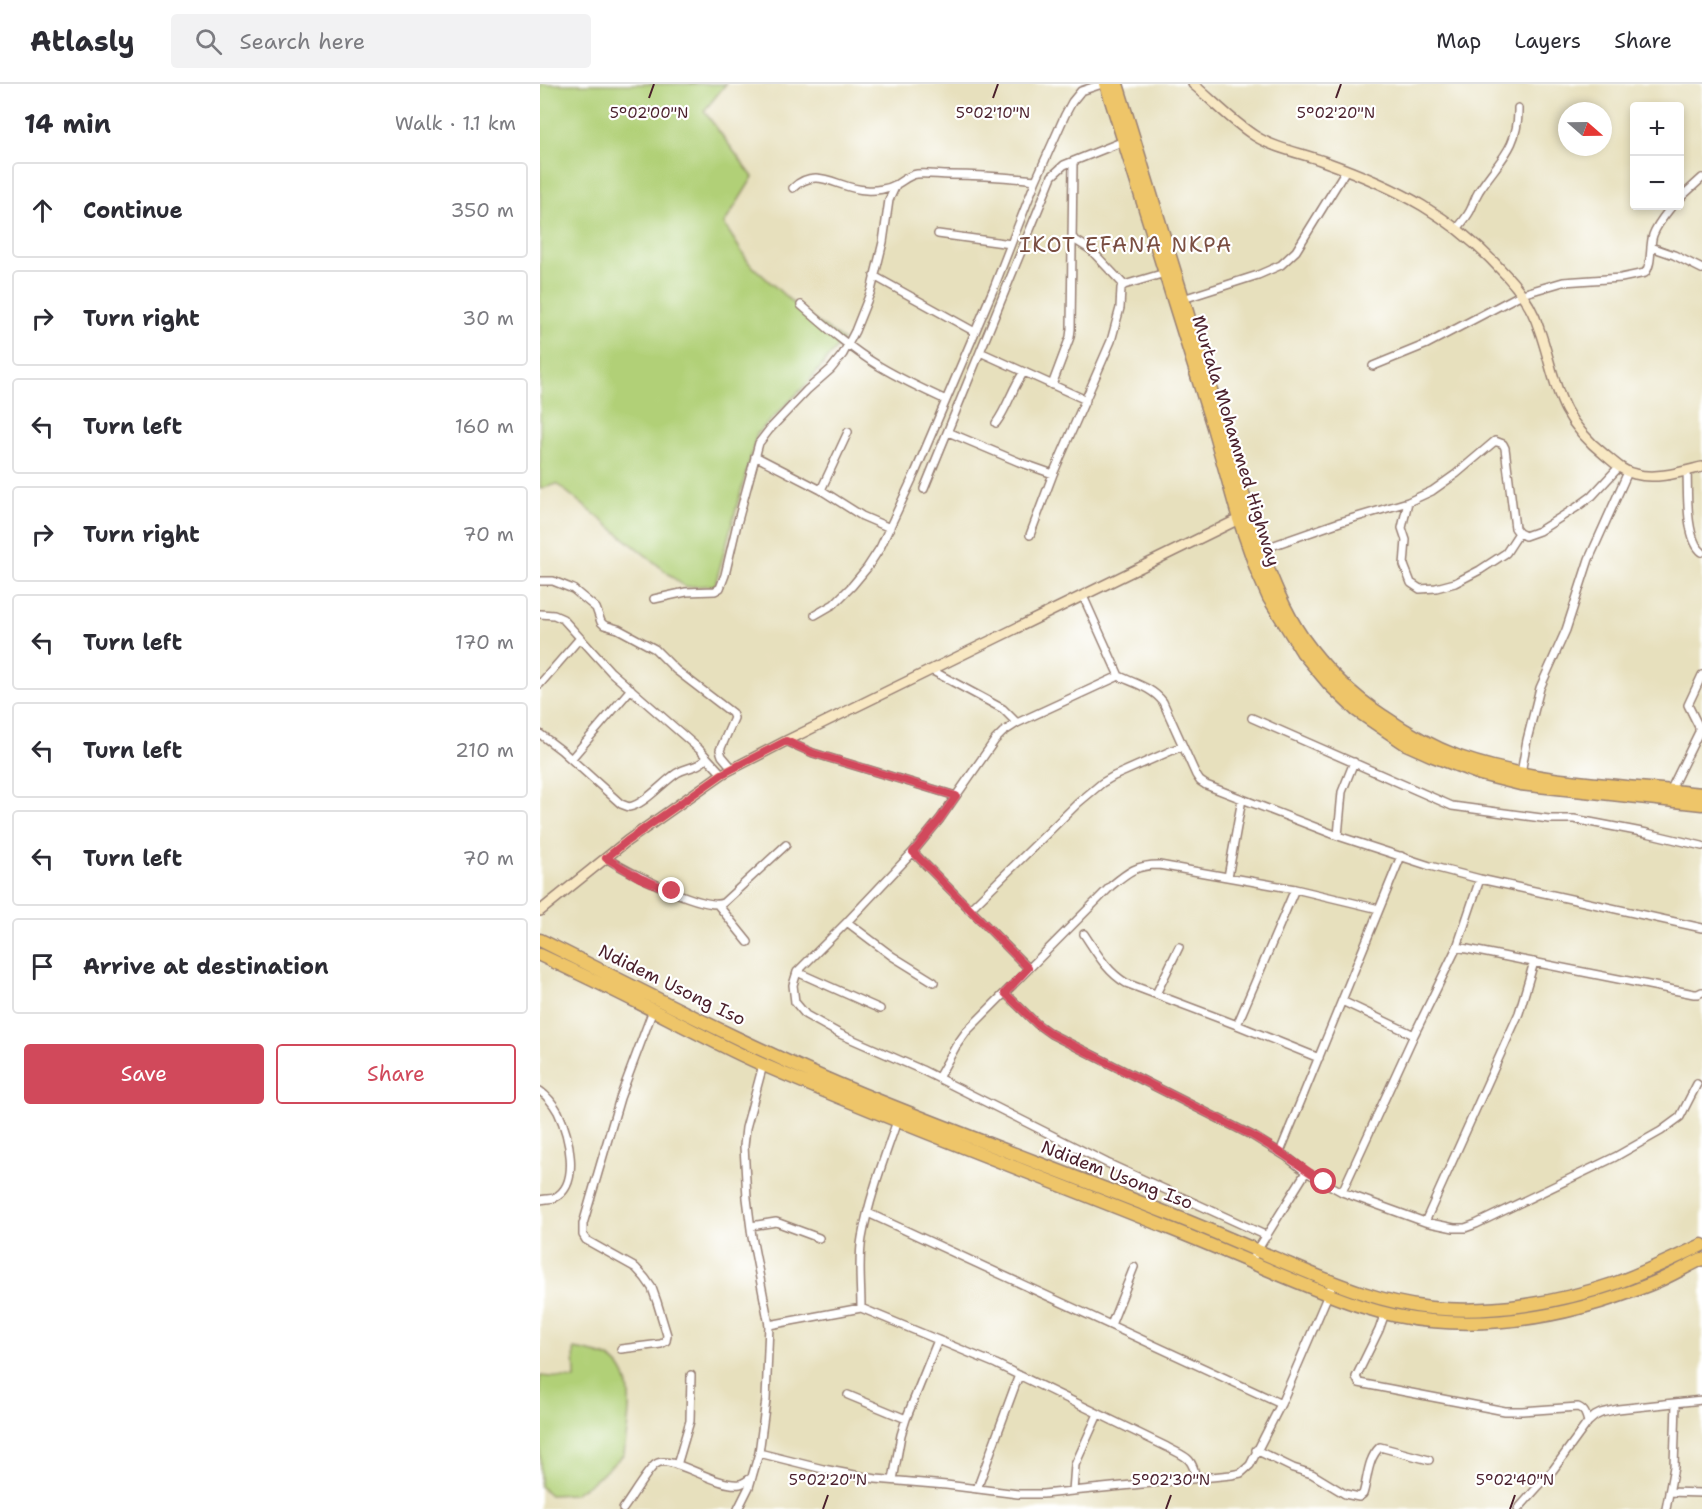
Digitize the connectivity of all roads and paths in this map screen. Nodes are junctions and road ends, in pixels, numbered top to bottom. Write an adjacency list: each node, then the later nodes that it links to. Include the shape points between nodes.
1 (1104, 84): 5 (highway, Murtala Mohammed Highway); 9 (street, via 1082,91 1072,102)
2 (1117, 84): 24 (highway, Murtala Mohammed Highway)
3 (1193, 84): 7 (street, via 1256,136)
4 (1518, 108): 14 (street, via 1512,141)
5 (1124, 141): 6 (street); 20 (highway, Murtala Mohammed Highway)
6 (1073, 162): 16 (street); 28 (street, via 1052,176)
7 (1346, 170): 14 (street, via 1415,200); 24 (street, via 1296,250 1281,265)
8 (1702, 178): 12 (street)
9 (1036, 180): 10 (street, via 917,174); 17 (street)
10 (896, 185): 11 (street, via 859,190 818,177); 21 (street, via 889,200)
11 (793, 189)
12 (1684, 194)
13 (1669, 210): 18 (street, via 1655,230)
14 (1458, 228): 23 (street)
15 (938, 234): 17 (street)
16 (1072, 238): 22 (street, via 1091,250); 31 (street, via 1070,337)
17 (1011, 244): 26 (street)
18 (1651, 247): 19 (street); 23 (street, via 1645,273 1563,282)
19 (1702, 269)
20 (1165, 273): 22 (street); 46 (highway, Murtala Mohammed Highway)
21 (874, 276): 26 (street); 27 (street)
22 (1124, 285): 33 (street, via 1111,341)
23 (1522, 294): 29 (street, via 1427,344); 38 (street, via 1539,327 1566,410 1583,433)
24 (1183, 299): 50 (highway, Murtala Mohammed Highway)
25 (801, 305): 27 (street)
26 (975, 332): 32 (street)
27 (848, 345): 32 (street, via 879,366); 37 (street, via 831,369 769,430)
28 (980, 352): 30 (street); 36 (street)
29 (1373, 366)
30 (1024, 372): 31 (street); 34 (street)
31 (1052, 385): 33 (street)
32 (946, 400): 47 (street)
33 (1086, 400): 42 (street)
34 (996, 423)
35 (848, 432): 44 (street)
36 (948, 432): 42 (street); 43 (street)
37 (755, 456): 44 (street); 54 (street, via 720,588)
38 (1619, 467): 41 (street); 48 (street, via 1577,507 1539,531 1525,536)
39 (1702, 467): 40 (street)
40 (1687, 471): 41 (street, via 1656,476); 51 (street, via 1690,528)
41 (1628, 472): 72 (street, via 1589,559 1566,630 1540,688)
42 (1053, 474): 49 (street)
43 (924, 489)
44 (821, 490): 47 (street)
45 (1408, 502): 48 (street, via 1431,491 1495,441 1499,442 1505,448 1515,528); 48 (street, via 1402,528 1406,540 1404,565 1411,583 1420,589 1446,586 1479,570 1506,553); 50 (street)
46 (1239, 519): 53 (street); 78 (highway, Murtala Mohammed Highway, via 1269,598 1303,654 1356,710 1406,744 1480,774 1521,784)
47 (890, 528): 56 (street, via 852,586 834,604)
48 (1519, 533)
49 (1030, 535)
50 (1260, 550): 72 (highway, Murtala Mohammed Highway, via 1302,636 1341,684 1363,703 1429,744 1471,761)
51 (1702, 552)
52 (540, 581): 71 (street, via 553,581 573,589 596,608 604,625 655,649 732,713 734,718 720,753)
53 (1083, 596): 58 (street); 60 (street)
54 (654, 599)
55 (540, 614): 57 (street, via 559,616)
56 (814, 615)
57 (580, 638): 61 (street); 62 (street)
58 (931, 670): 64 (street, via 1003,709); 66 (street)
59 (1702, 675): 74 (street, via 1688,705 1698,732)
60 (1119, 676): 64 (street); 67 (street, via 1159,696)
61 (540, 684)
62 (631, 689): 68 (street); 69 (street)
63 (1252, 718): 70 (street)
64 (1017, 723): 76 (street, via 995,740)
65 (540, 734): 69 (street)
66 (786, 741): 71 (street); 76 (street, via 813,753)
67 (1182, 746): 77 (street, via 1200,781); 90 (street, via 1102,783)
68 (707, 758): 69 (street, via 700,765 675,774 629,807); 73 (street)
69 (571, 759)
70 (1354, 762): 79 (street, via 1342,792); 81 (street, via 1452,806 1574,819)
71 (733, 769): 73 (street)
72 (1521, 773): 74 (highway, Murtala Mohammed Highway)
73 (722, 774): 84 (street)
74 (1670, 791): 75 (highway, Murtala Mohammed Highway)
75 (1702, 794)
76 (956, 796): 82 (street)
77 (1242, 800): 79 (street); 85 (street)
78 (1702, 804)
79 (1338, 836): 83 (street)
80 (786, 845): 88 (street)
81 (1702, 846)
82 (913, 852): 90 (street); 92 (street)
83 (1401, 856): 86 (street); 89 (street)
84 (606, 858): 88 (street, via 640,878); 91 (street)
85 (1228, 878): 87 (street); 101 (street, via 1159,865 1139,867 1112,886)
86 (1480, 879): 93 (street); 98 (street)
87 (1295, 889): 89 (street); 110 (street)
88 (718, 905): 96 (street)
89 (1379, 909): 107 (street)
90 (969, 910): 101 (street)
91 (540, 911)
92 (848, 922): 102 (street); 103 (street)
93 (1702, 928)
94 (1084, 934): 106 (street, via 1116,977)
95 (540, 940): 128 (highway, Ndidem Usong Iso, via 734,1037 860,1093)
96 (748, 942)
97 (1179, 946): 106 (street)
98 (1457, 947): 100 (street); 111 (street)
99 (540, 955): 109 (highway, Ndidem Usong Iso)
100 (1534, 962): 104 (street, via 1694,994); 123 (street, via 1519,1013)
101 (1028, 968): 105 (street)
102 (797, 972): 108 (street); 114 (street, via 793,994 806,1015)
103 (934, 982)
104 (1702, 992)
105 (1005, 993): 114 (street, via 966,1032); 118 (street, via 1051,1034)
106 (1156, 994): 110 (street)
107 (1342, 1001): 111 (street); 112 (street)
108 (880, 1009)
109 (653, 1010): 113 (highway, Ndidem Usong Iso); 145 (street, via 620,1098 583,1224 586,1240 636,1268 652,1288 657,1302 666,1341)
110 (1237, 1025): 112 (street)
111 (1414, 1035): 120 (street)
112 (1319, 1058): 118 (street)
113 (763, 1065): 117 (highway, Ndidem Usong Iso); 124 (street, via 744,1146)
114 (938, 1078): 125 (street, via 1107,1163)
115 (1697, 1084): 123 (street, via 1680,1117 1615,1157 1465,1228)
116 (540, 1091): 121 (street, via 558,1111 572,1168 559,1193)
117 (897, 1121): 122 (street); 130 (highway, Ndidem Usong Iso)
118 (1280, 1152): 119 (street)
119 (1306, 1172): 120 (street); 125 (street)
120 (1342, 1192): 123 (street)
121 (540, 1200)
122 (868, 1213): 138 (street, via 860,1255); 143 (street)
123 (1425, 1222)
124 (751, 1226): 126 (street, via 776,1222); 142 (street)
125 (1267, 1236): 128 (street)
126 (819, 1238)
127 (1702, 1245): 132 (highway, Ndidem Usong Iso)
128 (1257, 1251): 130 (street); 133 (highway, Ndidem Usong Iso)
129 (1702, 1259): 134 (highway, Ndidem Usong Iso)
130 (1250, 1262): 135 (highway, Ndidem Usong Iso)
131 (1134, 1267): 143 (street)
132 (1653, 1268): 134 (highway); 137 (highway, Ndidem Usong Iso)
133 (1333, 1283): 135 (street); 136 (highway, Ndidem Usong Iso)
134 (1637, 1289): 141 (highway, Ndidem Usong Iso, via 1588,1306)
135 (1327, 1295): 139 (highway, Ndidem Usong Iso); 151 (street)
136 (1373, 1297): 137 (highway, Ndidem Usong Iso, via 1407,1305 1468,1309); 139 (highway)
137 (1552, 1299): 141 (highway)
138 (861, 1308): 142 (street); 144 (street)
139 (1370, 1310): 140 (highway, Ndidem Usong Iso)
140 (1384, 1313): 141 (highway, Ndidem Usong Iso, via 1459,1322); 154 (street, via 1356,1377 1359,1383 1505,1410 1578,1407)
141 (1541, 1316)
142 (769, 1324): 156 (street)
143 (1112, 1325): 151 (street)
144 (938, 1340): 147 (street); 153 (street)
145 (621, 1349)
146 (691, 1375): 158 (street, via 690,1421)
147 (1018, 1375): 152 (street); 162 (street)
148 (848, 1395): 153 (street)
149 (1702, 1400): 150 (street)
150 (1676, 1403): 154 (street, via 1618,1409 1601,1413); 164 (street, via 1674,1467)
151 (1281, 1404): 155 (street)
152 (1098, 1414): 160 (street, via 1188,1458); 163 (street, via 1075,1466)
153 (906, 1419): 161 (street)
154 (1588, 1422): 168 (street)
155 (1256, 1450): 157 (street, via 1354,1497 1363,1494 1368,1470 1380,1447); 160 (street, via 1241,1473)
156 (759, 1453): 159 (street); 161 (street, via 823,1469)
157 (1429, 1460)
158 (677, 1464): 159 (street, via 728,1483 742,1484); 166 (street, via 656,1463)
159 (752, 1477): 167 (street)
160 (1196, 1478): 163 (street)
161 (893, 1480): 162 (street)
162 (977, 1489): 163 (street, via 1018,1494)
163 (1073, 1491)
164 (1669, 1492): 165 (street); 169 (street)
165 (1702, 1493)
166 (623, 1509)
167 (738, 1509)
168 (1518, 1509)
169 (1666, 1509)

